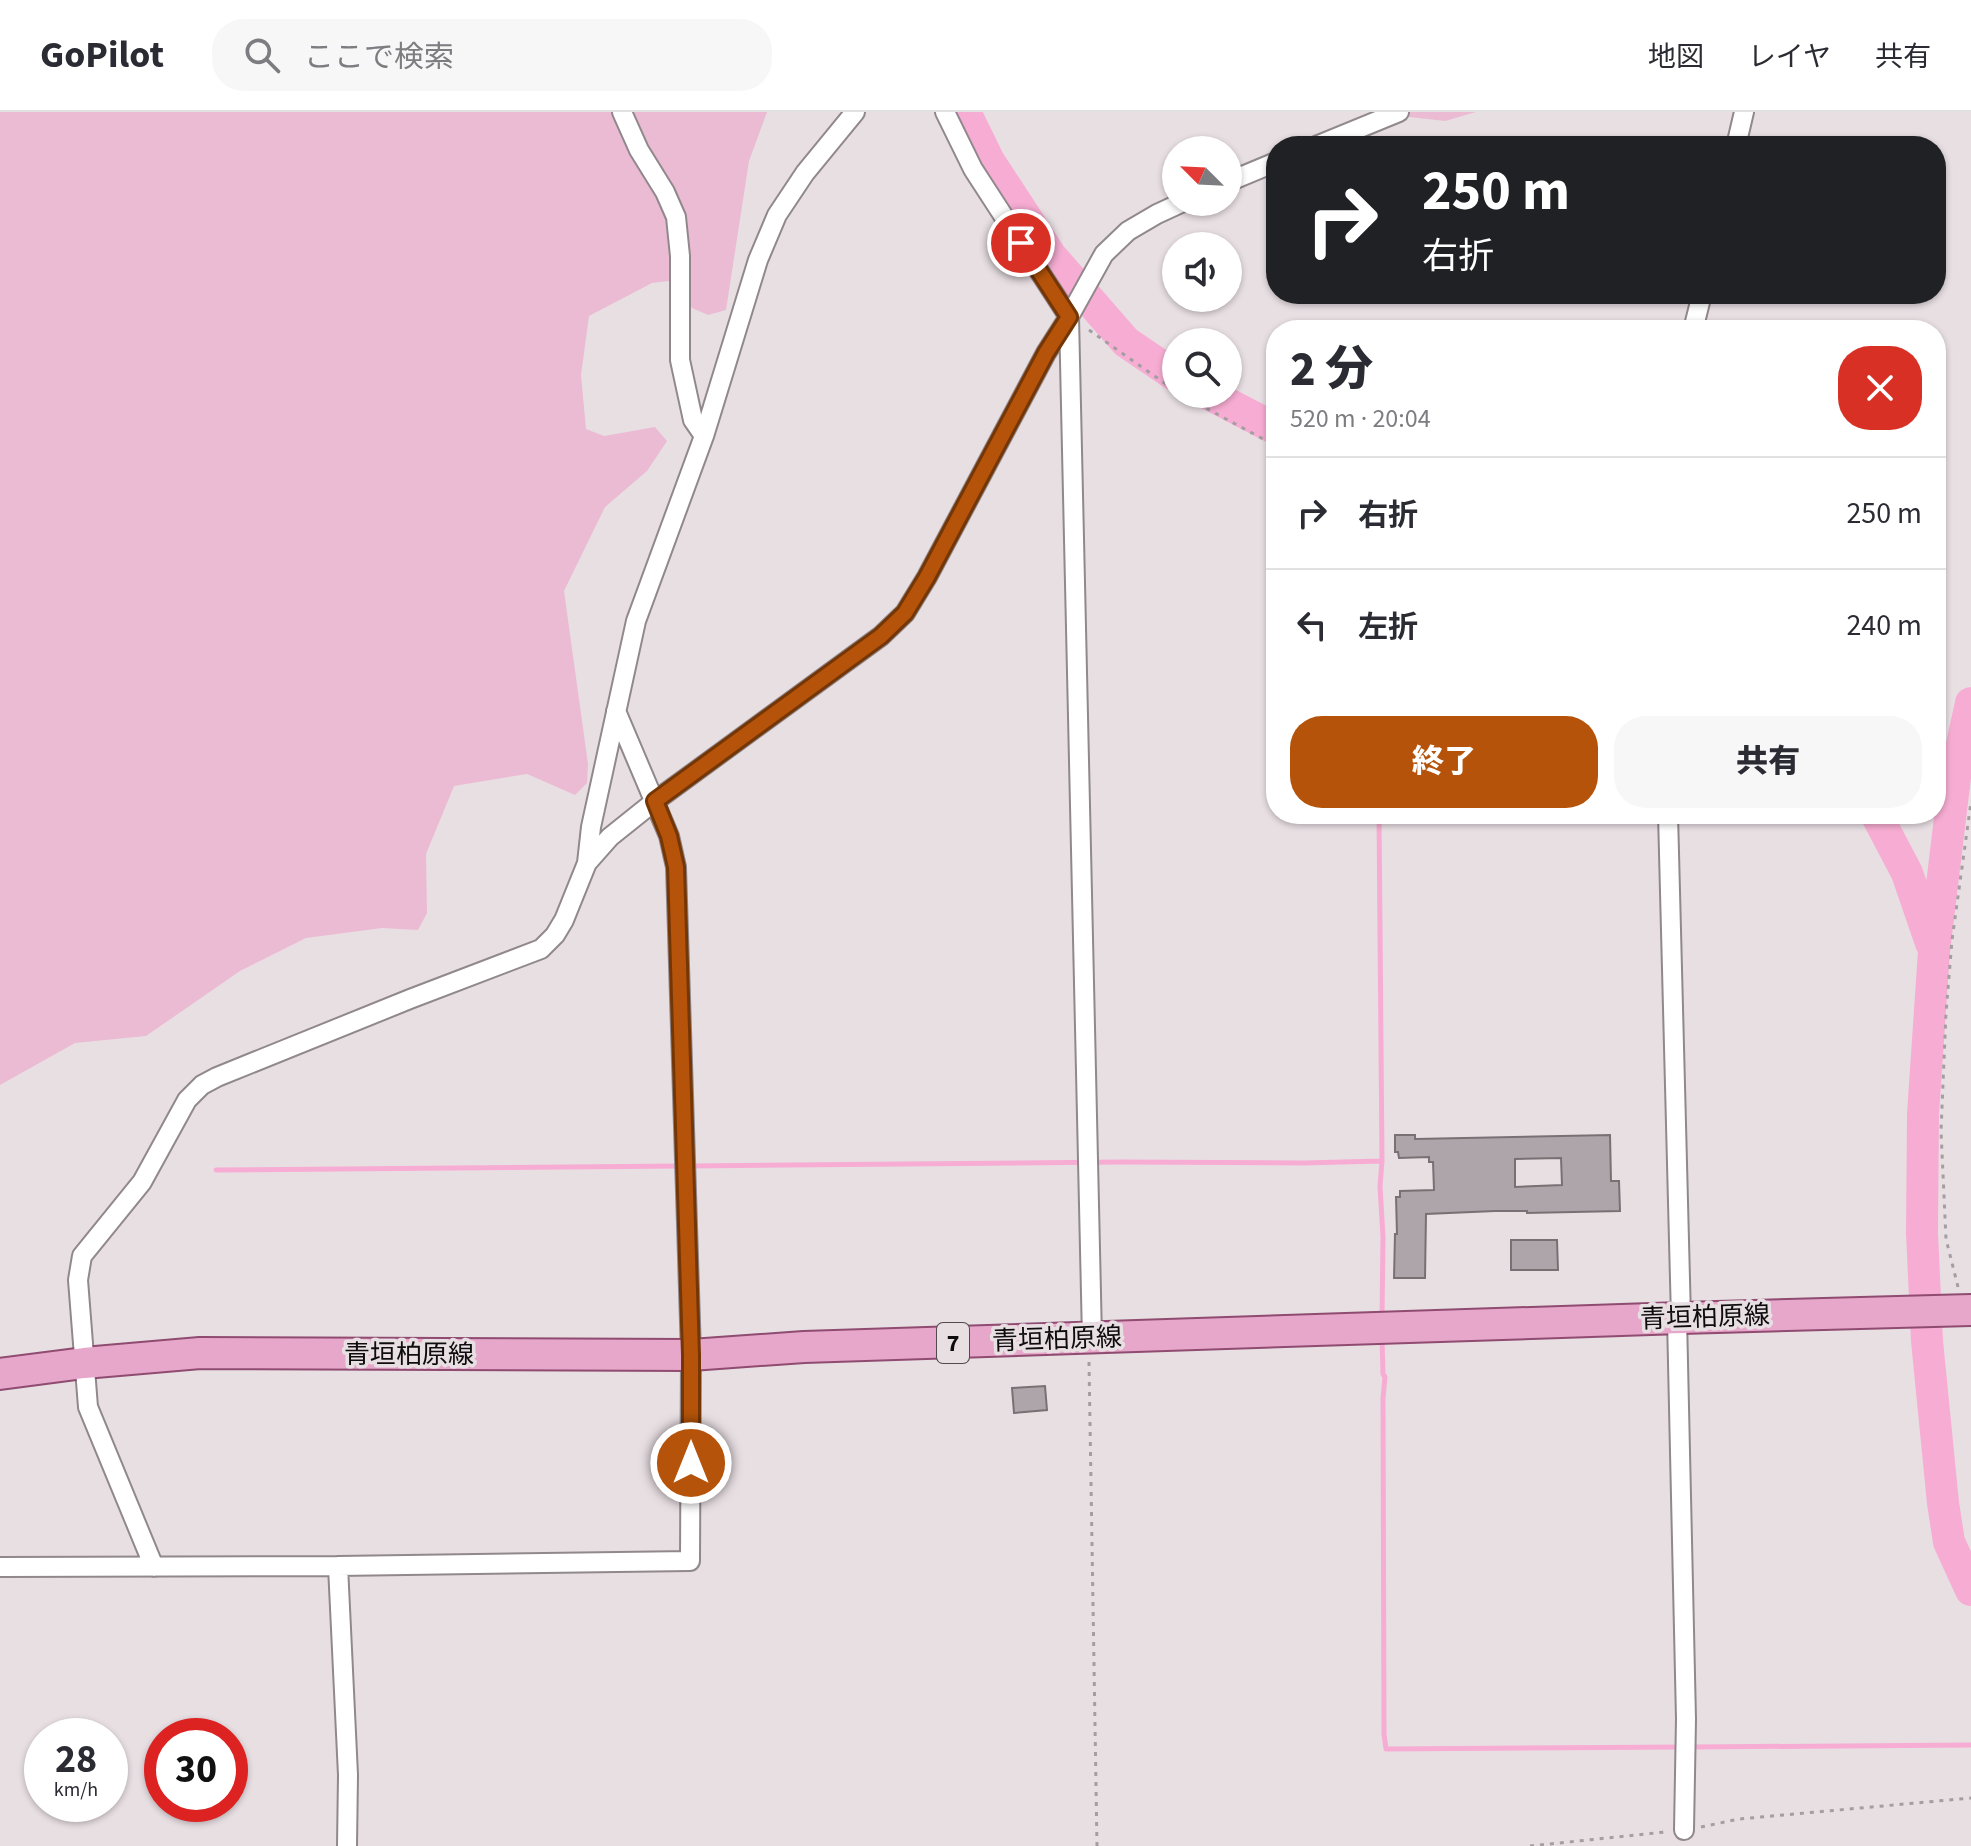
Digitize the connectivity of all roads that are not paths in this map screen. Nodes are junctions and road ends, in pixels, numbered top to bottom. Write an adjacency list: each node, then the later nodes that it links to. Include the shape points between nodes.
1 (622, 112): 12 (street, via 676,217 680,360 693,420)
2 (855, 112): 12 (street, via 777,215)
3 (945, 112): 11 (street, via 973,169)
4 (1399, 112): 6 (street)
5 (1744, 112): 7 (street)
6 (1340, 136)
7 (1738, 136)
8 (1266, 166): 9 (street)
9 (1242, 176)
10 (1162, 212): 11 (street, via 1128,231 1104,254)
11 (1073, 308): 14 (street, via 905,613); 19 (street)
12 (704, 436): 13 (street, via 636,621)
13 (616, 711): 14 (street); 16 (street)
14 (655, 801): 16 (street); 20 (street, via 676,867)
15 (1668, 824): 18 (street)
16 (587, 863): 21 (street, via 564,920 541,949 202,1085 187,1100 142,1182 82,1256 78,1280)
17 (1963, 1310): 18 (main road, 青垣柏原線 / 7)
18 (1679, 1318): 19 (main road, 青垣柏原線 / 7); 26 (street)
19 (1090, 1338): 20 (main road, 青垣柏原線 / 7)
20 (691, 1355): 21 (main road, 青垣柏原線 / 7, via 200,1353); 23 (street, via 690,1561)
21 (84, 1363): 22 (main road, 青垣柏原線 / 7); 25 (street, via 88,1407)
22 (0, 1374)
23 (338, 1566): 25 (street); 27 (street)
24 (0, 1567): 25 (street)
25 (154, 1567)
26 (1684, 1830)
27 (347, 1846)

